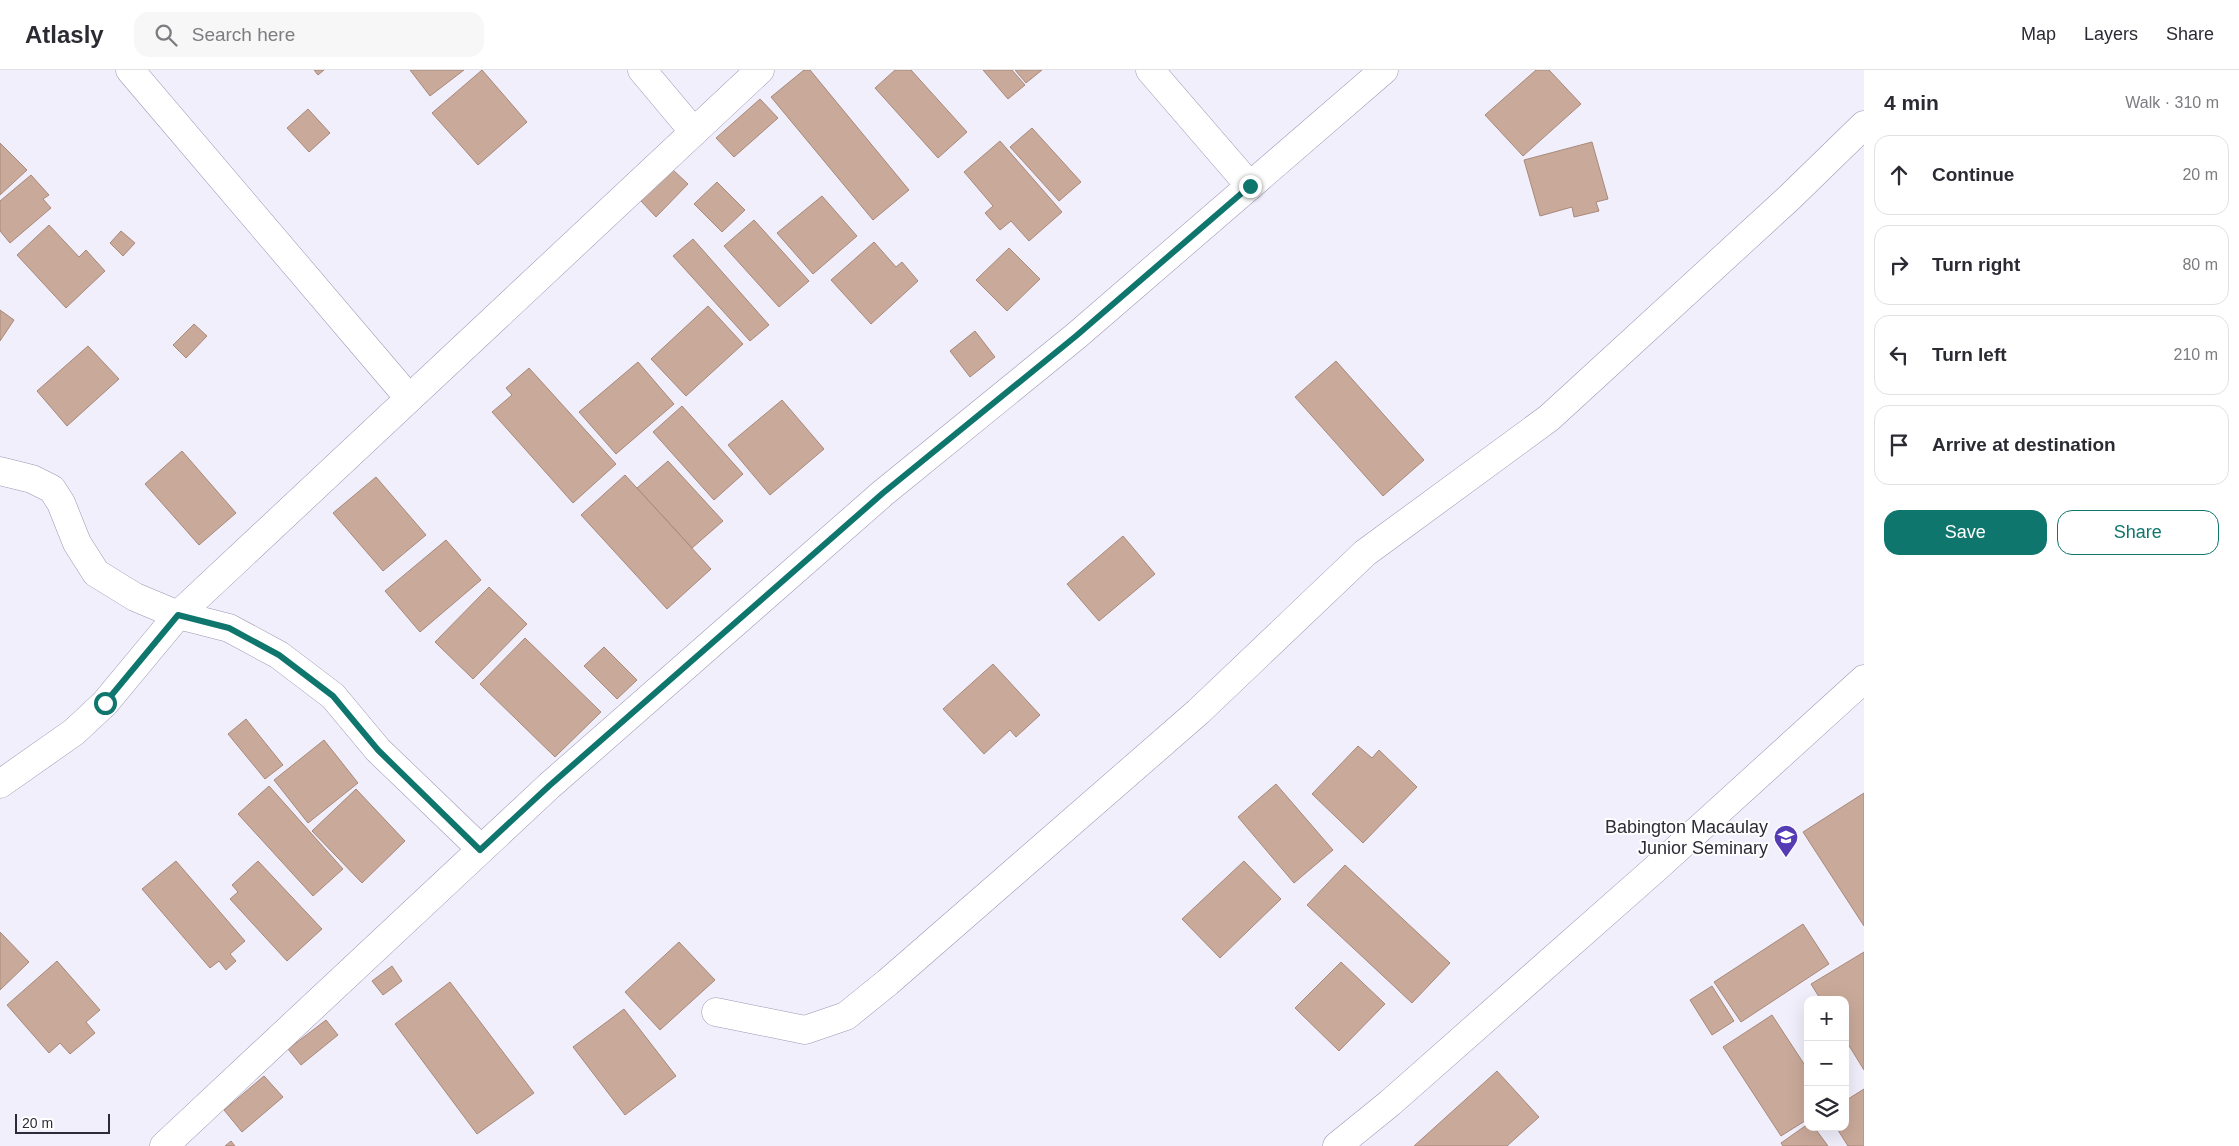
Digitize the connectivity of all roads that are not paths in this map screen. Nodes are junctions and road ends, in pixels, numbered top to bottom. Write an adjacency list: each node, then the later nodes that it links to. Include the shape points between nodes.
1 (130, 70): 9 (street)
2 (642, 70): 7 (street)
3 (760, 70): 7 (street)
4 (1150, 70): 8 (street)
5 (1384, 70): 8 (street)
6 (1864, 125): 15 (street, via 1549,418 1365,552 1198,712 846,1016 805,1030)
7 (694, 132): 9 (street)
8 (1250, 186): 14 (street, via 1076,336 883,493)
9 (409, 398): 11 (street)
10 (0, 470): 11 (street, via 32,479 52,489 62,502 77,543 96,572 135,597)
11 (178, 615): 13 (street, via 105,703 74,732); 14 (street, via 229,628 271,650 333,696 378,750)
12 (1864, 679): 17 (street, via 1655,869)
13 (0, 784)
14 (480, 850): 16 (street)
15 (716, 1012)
16 (164, 1146)
17 (1337, 1146)

